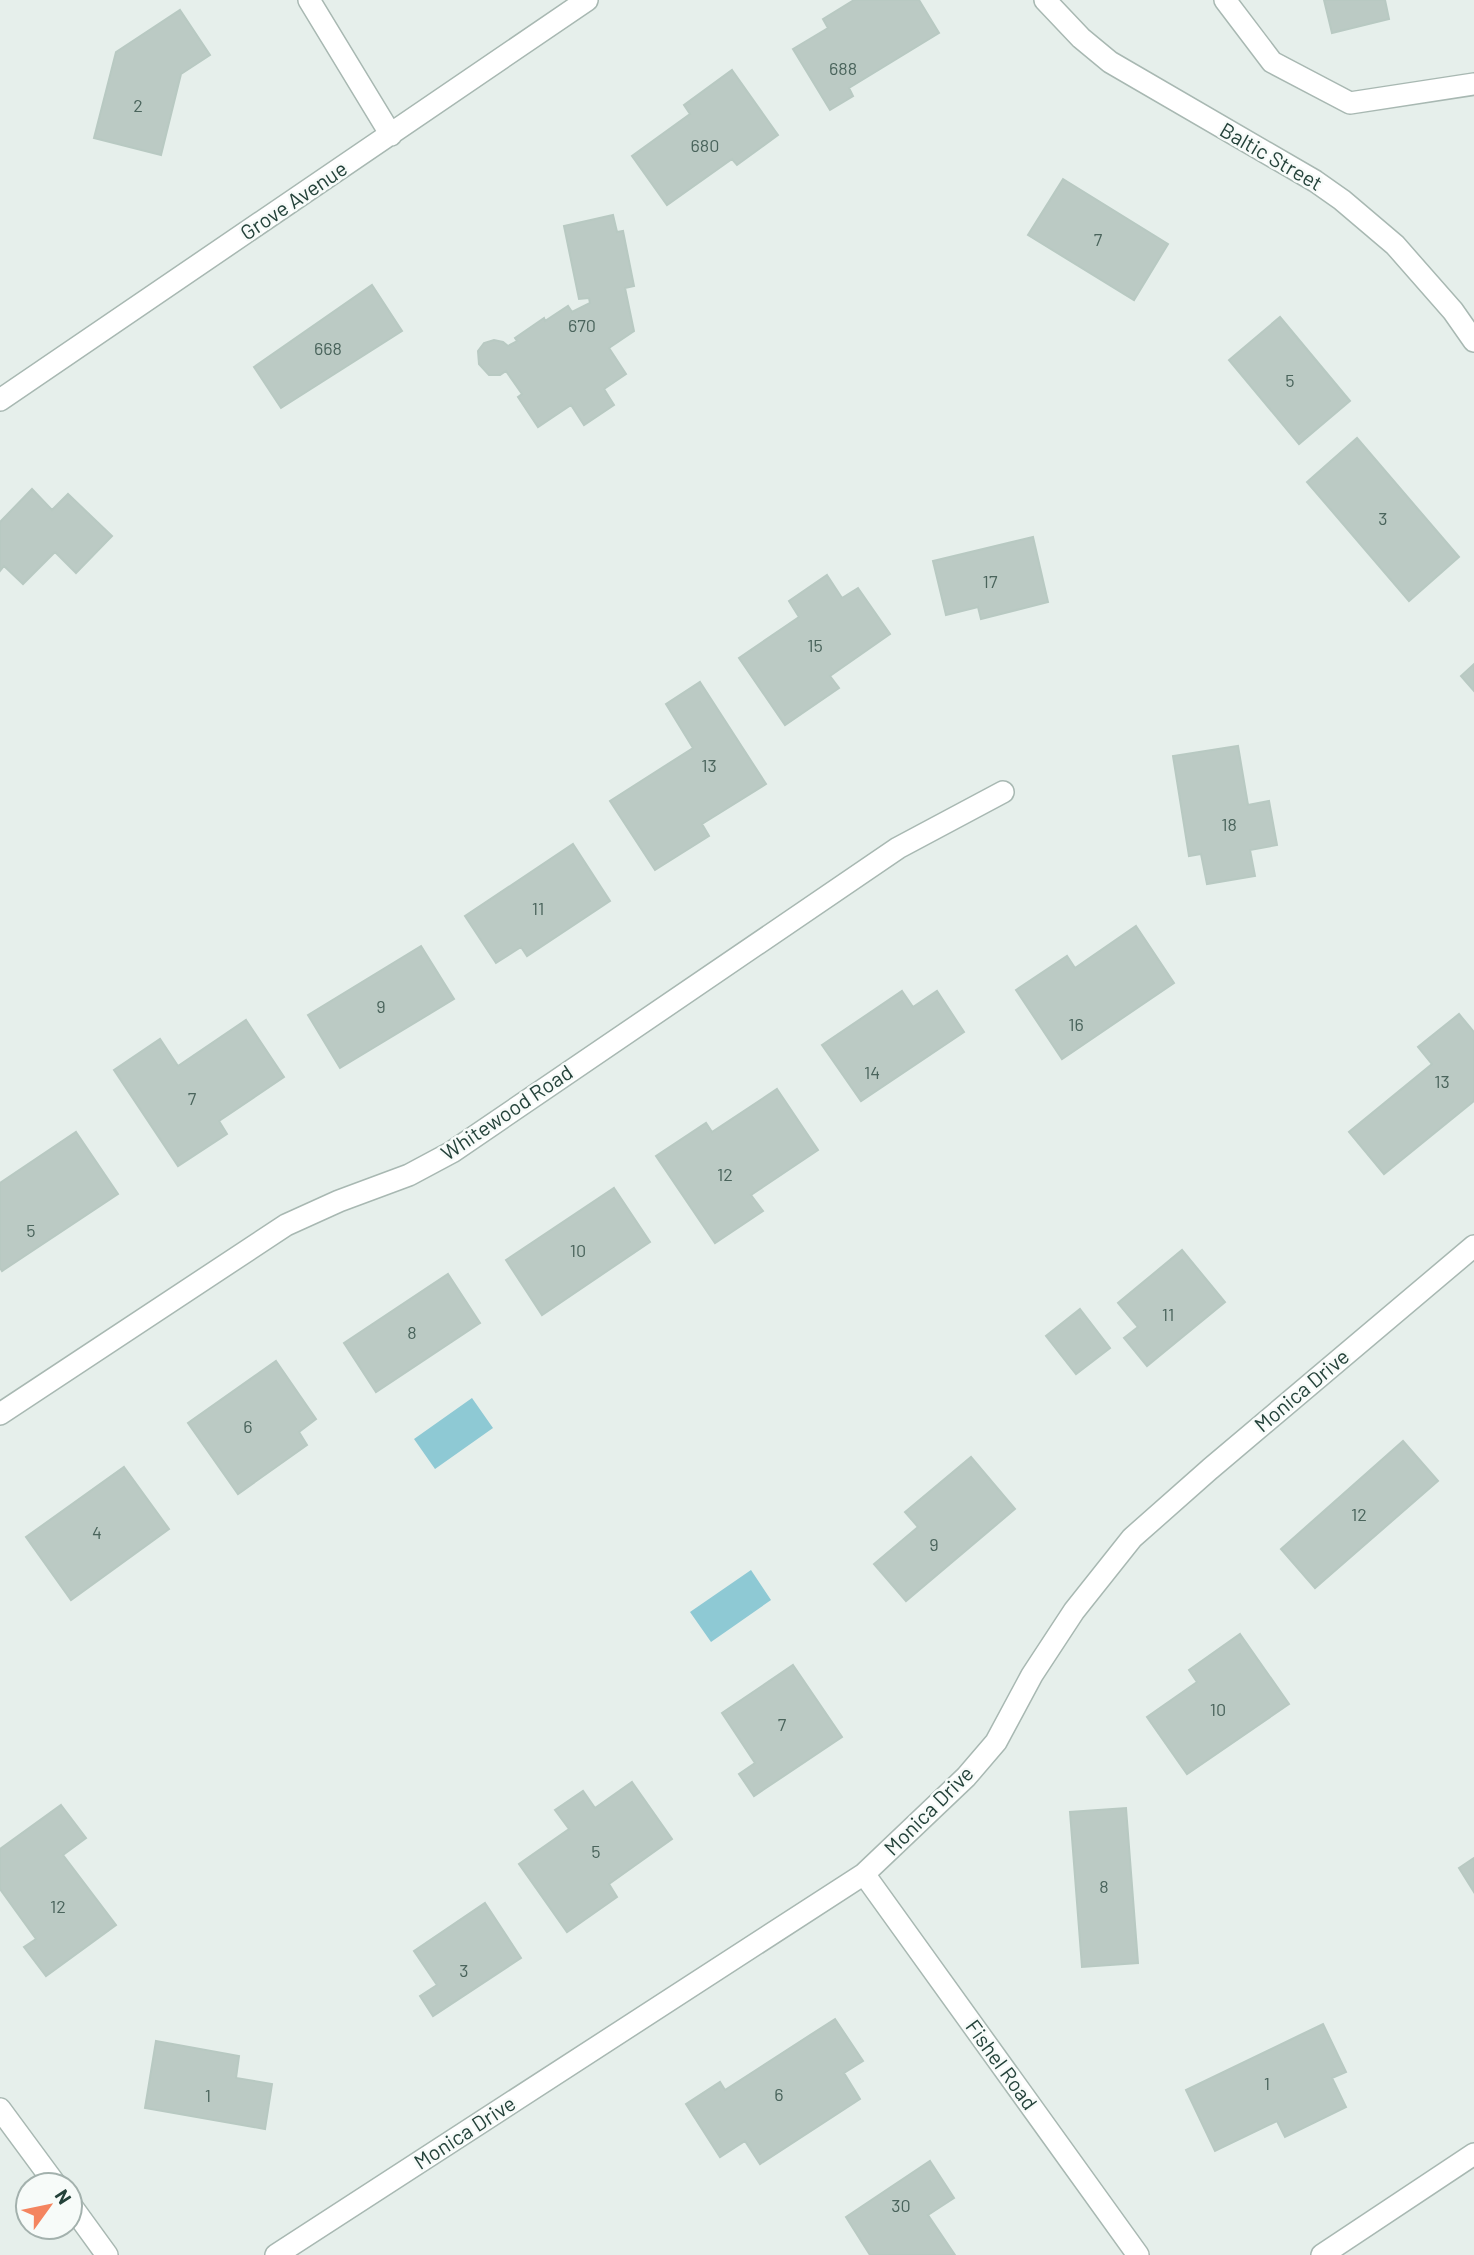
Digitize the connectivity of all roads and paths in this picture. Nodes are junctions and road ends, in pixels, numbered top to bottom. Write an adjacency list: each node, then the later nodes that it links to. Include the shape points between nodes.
1 (309, 0): 6 (street)
2 (587, 0): 6 (street, Grove Avenue)
3 (1045, 0): 7 (street, Baltic Street, via 1110,62 1315,181 1368,220 1422,274)
4 (1225, 0): 5 (street, via 1272,62 1350,103)
5 (1474, 84)
6 (391, 135): 8 (street, Grove Avenue)
7 (1474, 341)
8 (0, 400)
9 (1003, 792): 11 (street, Whitewood Road, via 898,848 452,1152 410,1175 286,1225)
10 (1474, 1246): 12 (street, Monica Drive, via 1132,1538 1074,1611 996,1742 966,1777)
11 (0, 1414)
12 (864, 1874): 18 (street, Monica Drive); 19 (street, Fishel Road)
13 (0, 2109): 15 (street)
14 (1474, 2154): 20 (street)
15 (46, 2171)
16 (84, 2223): 17 (street)
17 (107, 2255)
18 (276, 2255)
19 (1138, 2255)
20 (1322, 2255)

